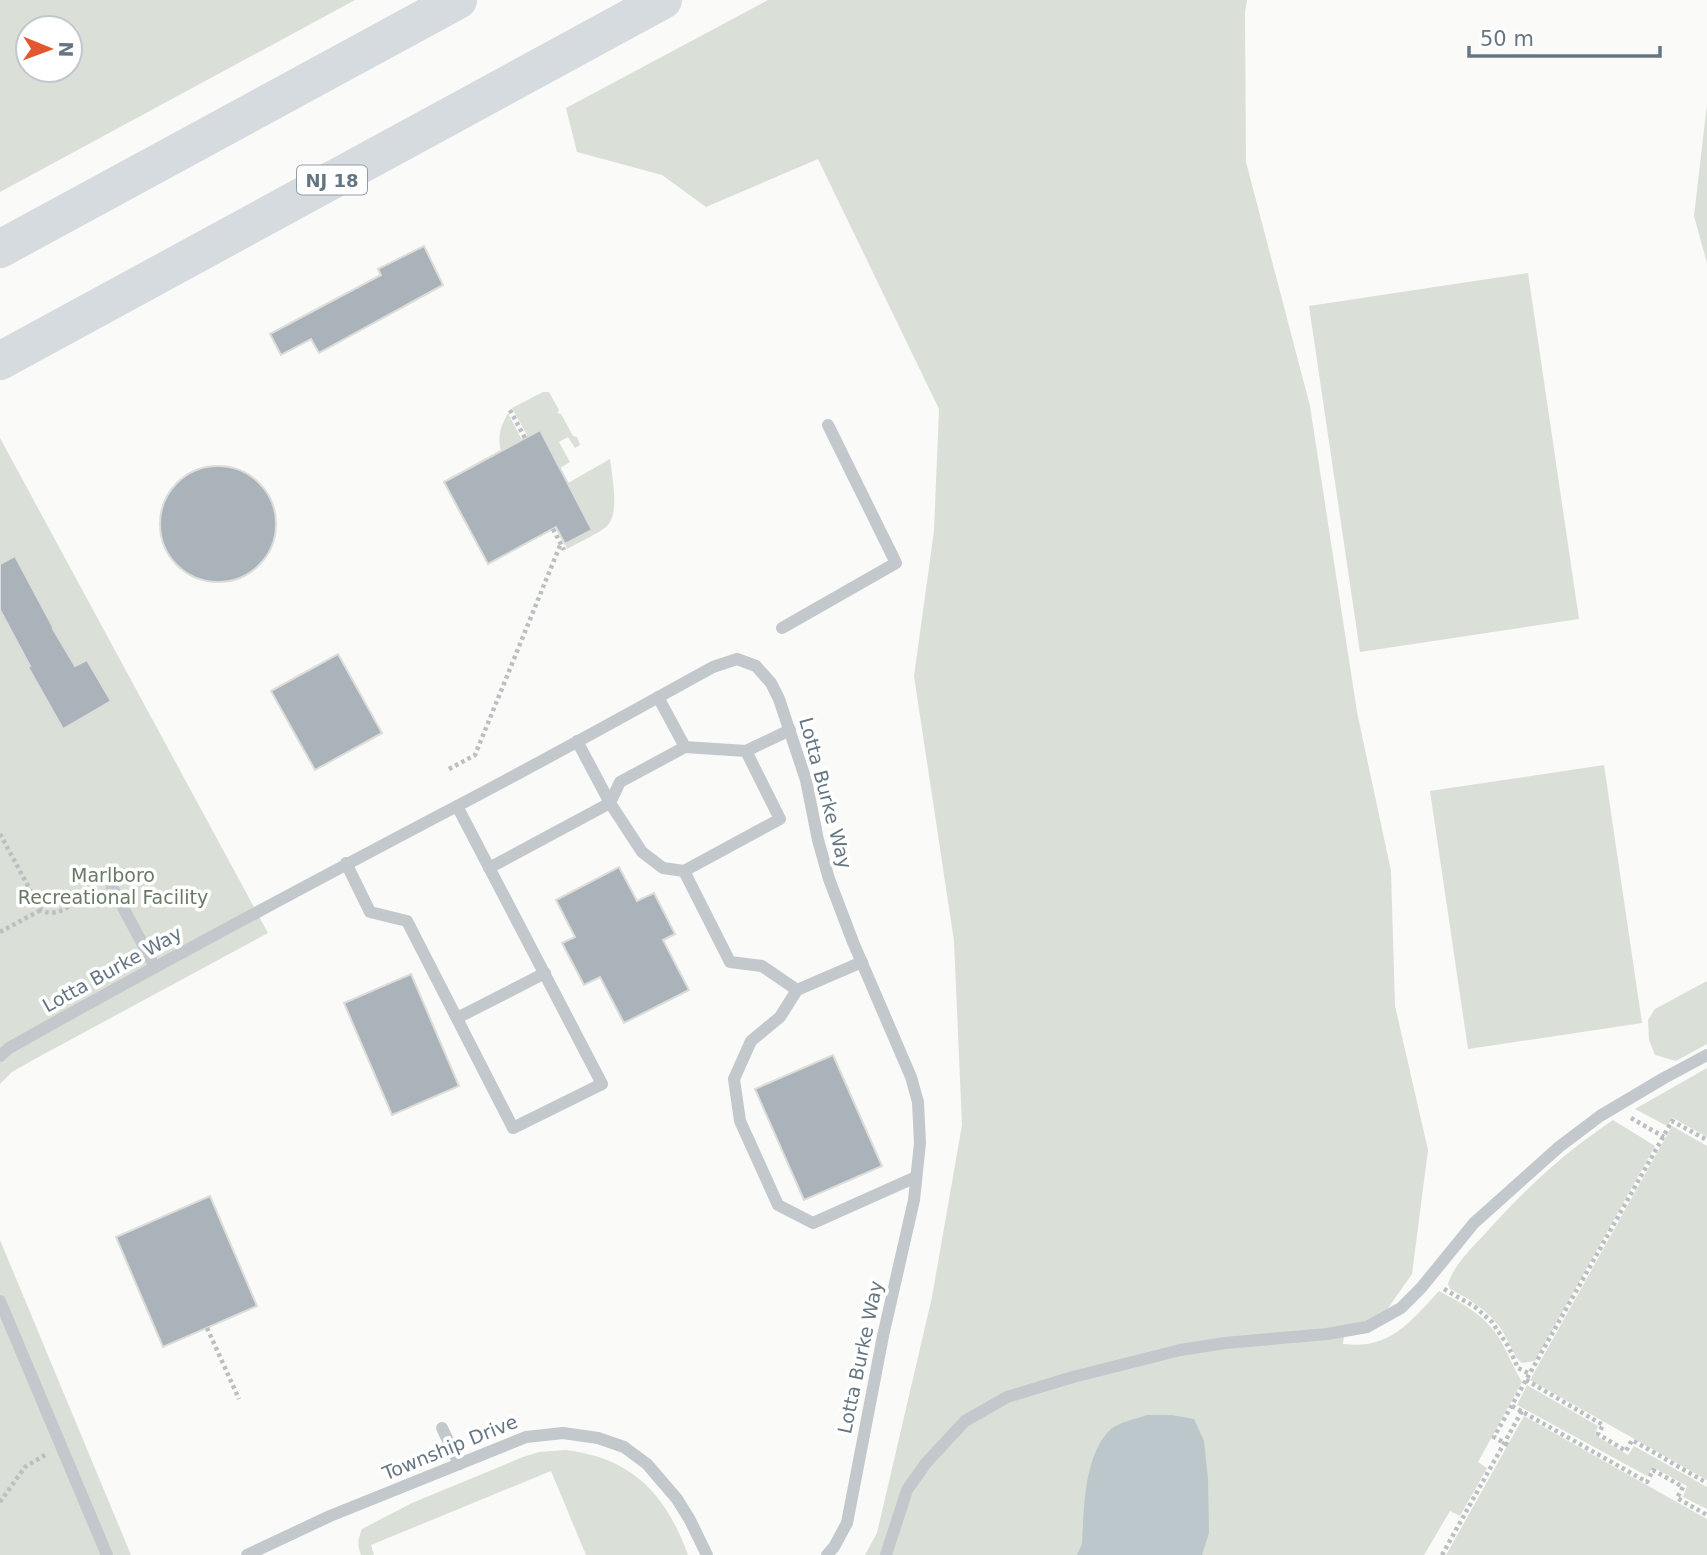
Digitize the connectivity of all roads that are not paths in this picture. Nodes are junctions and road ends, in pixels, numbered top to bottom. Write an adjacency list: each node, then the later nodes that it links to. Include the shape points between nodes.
1 (458, 0): 3 (highway)
2 (663, 0): 4 (highway, NJ 18)
3 (0, 249)
4 (0, 360)
5 (828, 425): 6 (lane, via 896,563)
6 (782, 628)
7 (658, 697): 8 (lane, Lotta Burke Way, via 737,659 756,666 771,683); 9 (lane, Lotta Burke Way); 10 (lane)
8 (790, 730): 11 (lane); 18 (lane, Lotta Burke Way, via 830,879)
9 (577, 741): 12 (lane); 13 (lane, Lotta Burke Way)
10 (685, 747): 11 (lane); 12 (lane, via 620,782)
11 (747, 751): 16 (lane, via 780,819)
12 (610, 803): 15 (lane); 16 (lane, via 642,852 663,868)
13 (457, 806): 14 (lane, Lotta Burke Way); 15 (lane)
14 (346, 863): 19 (lane, Lotta Burke Way); 22 (lane, via 370,912 407,921)
15 (489, 868): 20 (lane)
16 (684, 871): 21 (lane, via 730,962 762,966)
17 (112, 887): 19 (lane)
18 (862, 962): 21 (lane); 25 (lane, Lotta Burke Way, via 918,1102)
19 (155, 967): 24 (lane, Lotta Burke Way)
20 (545, 973): 22 (lane); 22 (lane, via 602,1084 513,1128)
21 (797, 990): 25 (lane, via 780,1017 751,1041 734,1079 740,1121 778,1205 813,1223)
22 (457, 1018)
23 (1707, 1055): 33 (lane, via 1613,1108 1559,1146 1474,1223 1401,1308 1367,1328 1180,1350 1007,1397 965,1421 906,1490)
24 (0, 1056)
25 (916, 1177): 32 (lane, Lotta Burke Way, via 847,1523)
26 (0, 1301): 29 (lane)
27 (442, 1428): 28 (lane)
28 (459, 1464): 30 (lane, Township Drive); 31 (lane, Township Drive, via 537,1434 586,1436 624,1447 647,1464 677,1499)
29 (107, 1555)
30 (247, 1555)
31 (708, 1555)
32 (827, 1555)
33 (886, 1555)

